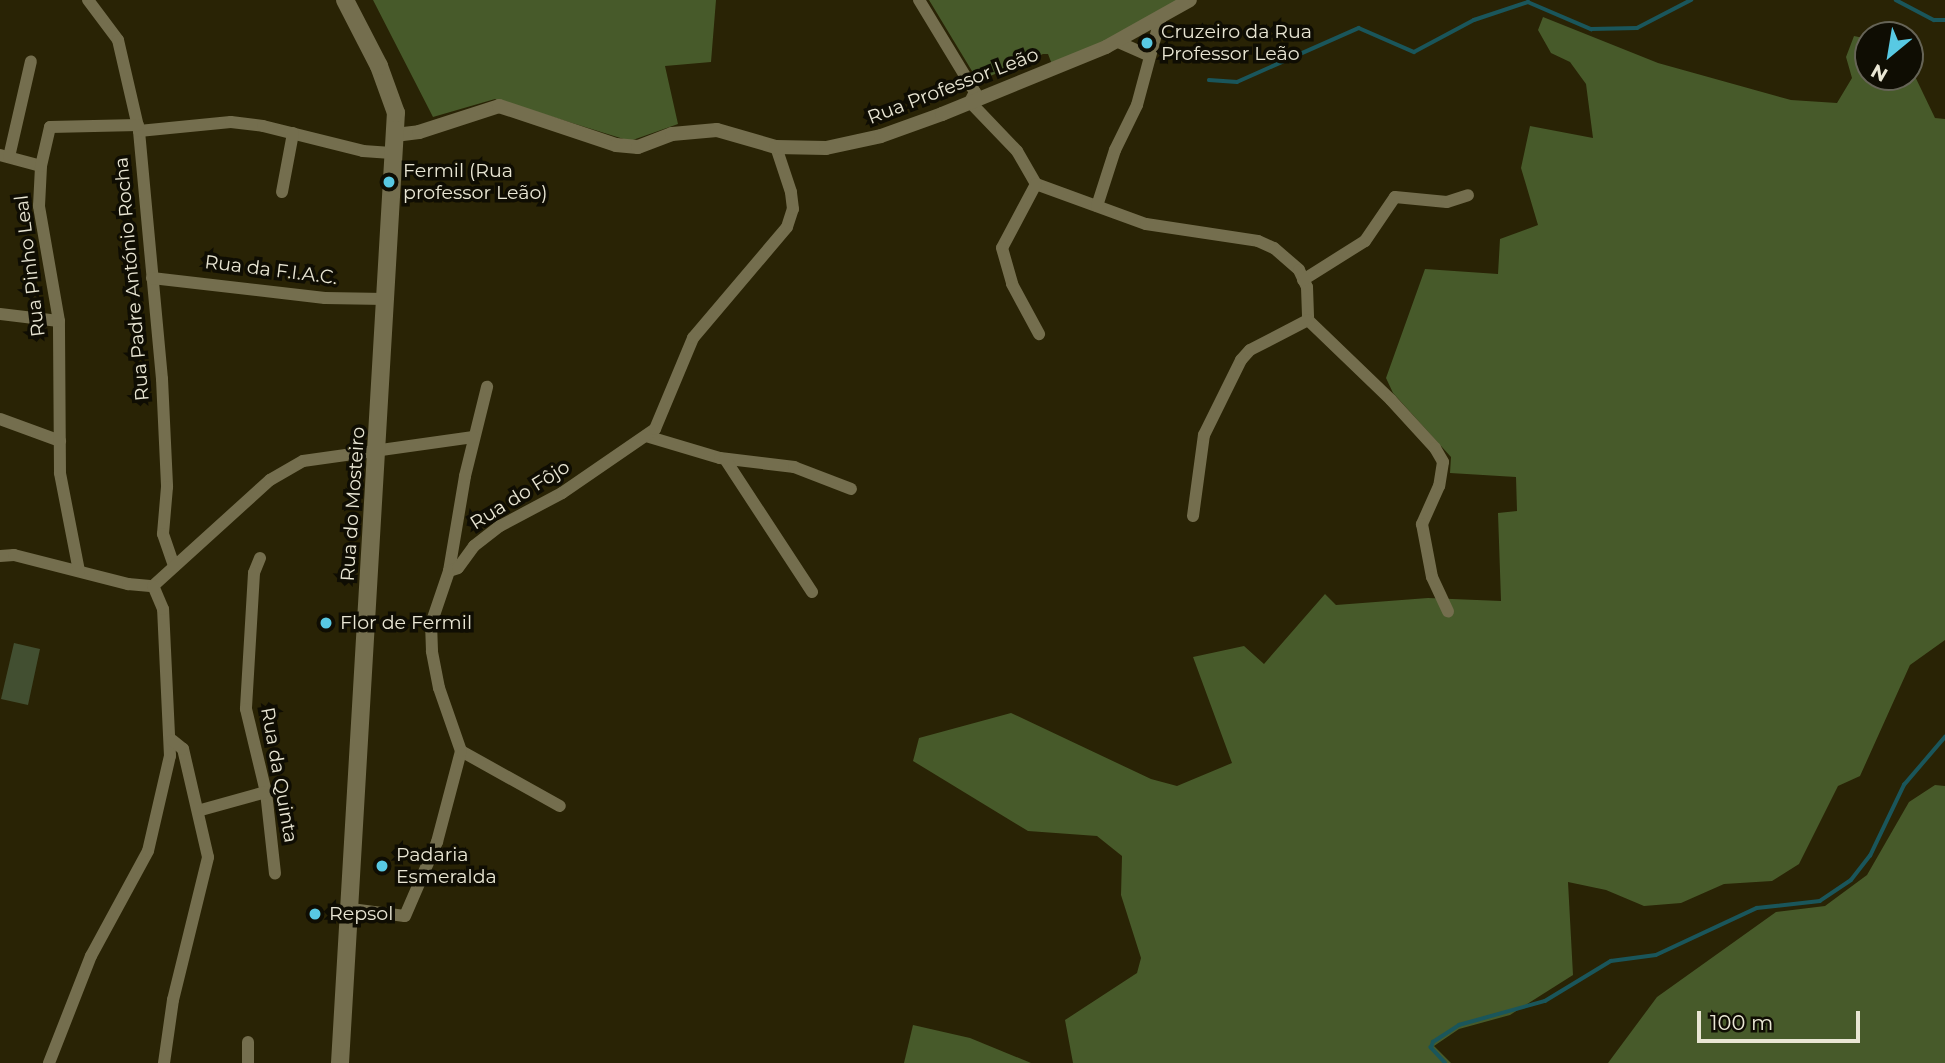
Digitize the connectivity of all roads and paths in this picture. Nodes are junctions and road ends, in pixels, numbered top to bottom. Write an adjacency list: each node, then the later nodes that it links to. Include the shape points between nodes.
1 (345, 0): 12 (main road, Rua do Mosteiro, via 390,92)
2 (919, 0): 9 (street, via 975,92)
3 (1190, 0): 5 (street, Rua Professor Leão)
4 (93, 2): 10 (street, Rua Padre António Rocha, via 118,40)
5 (1161, 16): 6 (street, Rua Professor Leão); 7 (street)
6 (1116, 41): 7 (street); 9 (street, Rua Professor Leão)
7 (1150, 56): 19 (street, via 1137,105 1115,149)
8 (31, 61): 14 (street)
9 (970, 102): 13 (street, Rua Professor Leão, via 881,136 826,148); 16 (street, via 1017,151)
10 (139, 128): 11 (street, via 230,122); 15 (street, Rua Pinho Leal, via 50,127); 20 (street, Rua Padre António Rocha)
11 (293, 132): 12 (street, via 363,151); 17 (street)
12 (395, 144): 13 (street, Rua Professor Leão, via 499,106 616,145 638,147 672,134 717,130); 22 (main road, Rua do Mosteiro)
13 (776, 147): 29 (street, Rua do Fôjo, via 792,192 787,227 692,338 655,429)
14 (5, 156): 15 (street)
15 (41, 166): 25 (street, Rua Pinho Leal, via 39,206)
16 (1036, 184): 19 (street); 26 (street, via 1002,247 1012,284)
17 (282, 192)
18 (1468, 195): 21 (street, via 1447,202 1395,197 1364,241)
19 (1097, 206): 21 (street, via 1146,224 1258,240 1274,248)
20 (152, 278): 22 (street, Rua da F.I.A.C., via 325,298); 38 (street, Rua Padre António Rocha, via 167,487 163,534)
21 (1303, 280): 24 (street)
22 (385, 299): 32 (main road, Rua do Mosteiro)
23 (0, 314): 25 (street)
24 (1308, 320): 35 (street, via 1250,350 1241,360 1204,435); 43 (street, via 1391,400 1436,448 1443,462 1439,486 1422,524 1432,577)
25 (59, 321): 31 (street, Rua Pinho Leal)
26 (1039, 334)
27 (487, 387): 30 (street)
28 (0, 419): 31 (street)
29 (646, 436): 33 (street); 40 (street, Rua do Fôjo, via 562,493 500,526 474,546 458,568)
30 (473, 437): 32 (street); 40 (street)
31 (60, 442): 39 (street, Rua Pinho Leal, via 60,473)
32 (377, 449): 38 (street, via 303,461 270,481); 50 (main road, Rua do Mosteiro)
33 (725, 458): 34 (street, via 794,467); 42 (street)
34 (850, 489)
35 (1194, 516)
36 (0, 556): 39 (street)
37 (260, 558): 46 (street, Rua da Quinta, via 254,573 246,709)
38 (174, 566): 41 (street)
39 (79, 570): 41 (street)
40 (449, 571): 45 (street, Rua do Fôjo, via 431,624 432,651 439,688)
41 (153, 586): 44 (street, via 163,609)
42 (812, 592)
43 (1448, 611)
44 (172, 740): 48 (street, via 183,749); 52 (street, via 148,851 91,956)
45 (461, 751): 47 (street); 50 (street, via 437,842 412,908 405,916)
46 (266, 792): 48 (street); 49 (street, Rua da Quinta)
47 (560, 806)
48 (201, 810): 53 (street, via 206,874 173,1000)
49 (275, 874)
50 (351, 909): 55 (main road, Rua do Mosteiro)
51 (248, 1042): 54 (street)
52 (49, 1063)
53 (164, 1063)
54 (248, 1063)
55 (340, 1063)

